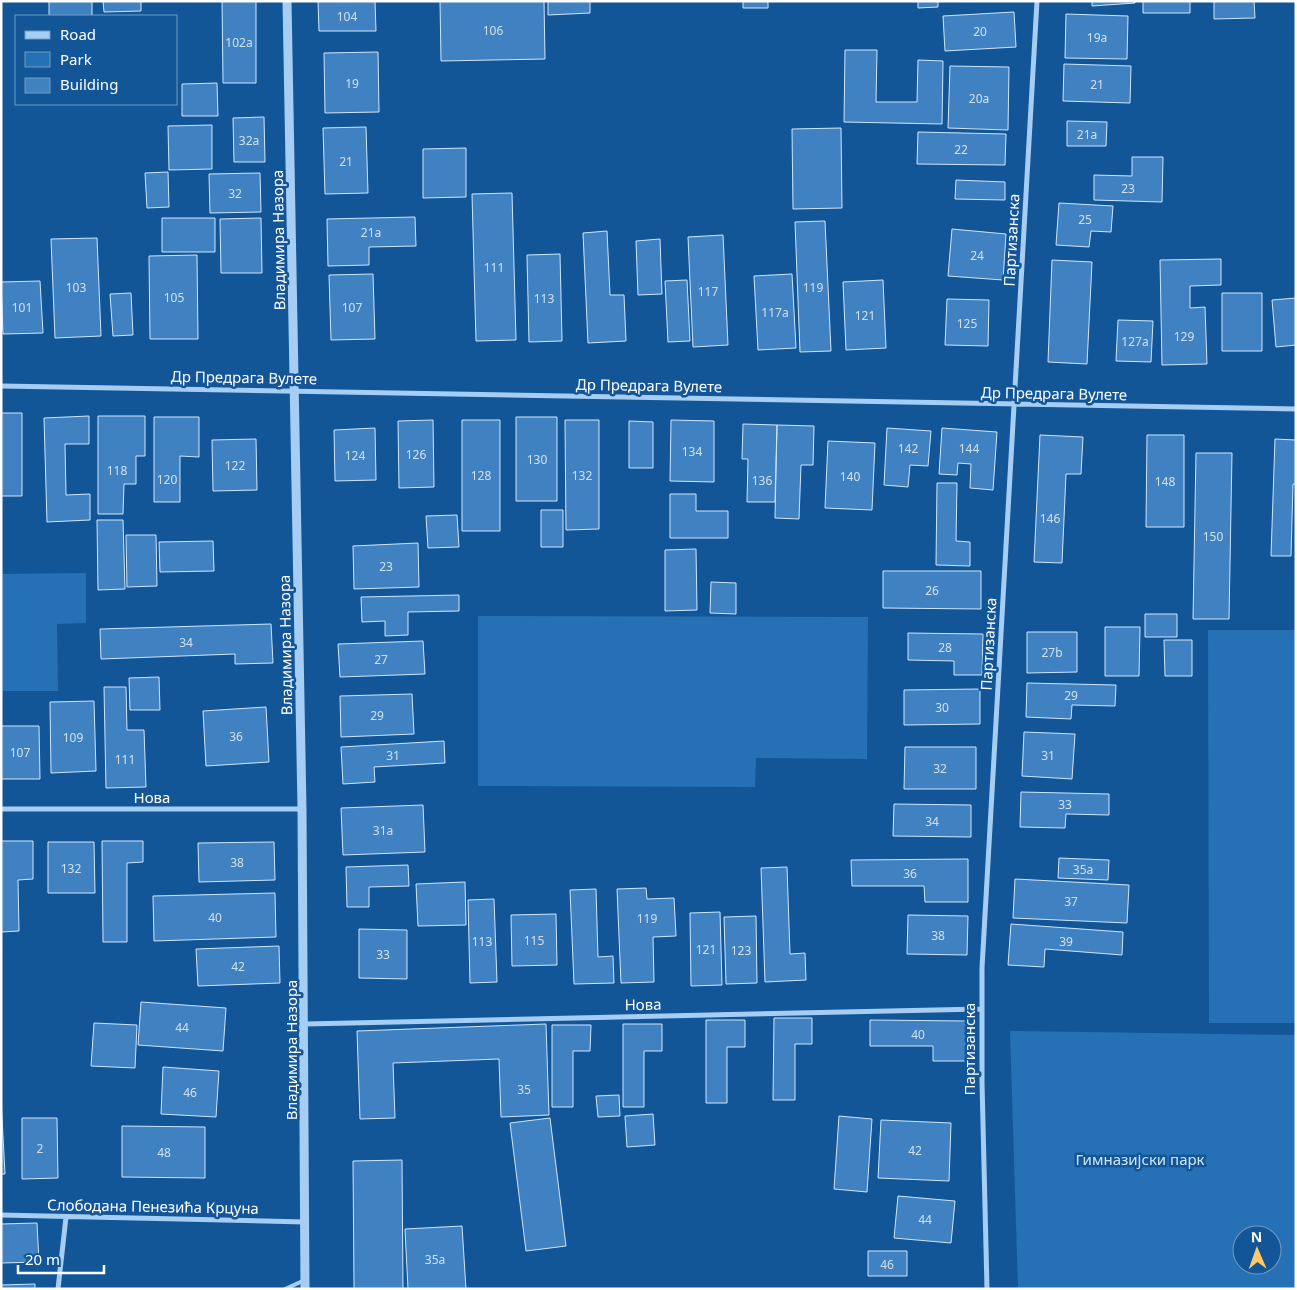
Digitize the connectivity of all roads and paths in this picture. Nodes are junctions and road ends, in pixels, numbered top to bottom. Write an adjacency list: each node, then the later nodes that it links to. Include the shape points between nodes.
1 (287, 1): 4 (street, Владимира Назора)
2 (1037, 1): 5 (street, Партизанска)
3 (1, 386): 4 (street, Др Предрага Вулете)
4 (294, 391): 5 (street, Др Предрага Вулете); 8 (street, Владимира Назора)
5 (1014, 405): 6 (street, Др Предрага Вулете); 9 (street, Партизанска)
6 (1296, 409)
7 (1, 809): 8 (street, Нова)
8 (302, 809): 10 (street, Владимира Назора)
9 (981, 1009): 10 (street, Нова); 17 (street, Партизанска)
10 (305, 1024): 13 (street, Владимира Назора)
11 (1, 1215): 12 (street, Слободана Пенезића Крцуна)
12 (66, 1216): 13 (street, Слободана Пенезића Крцуна); 15 (street)
13 (305, 1222): 14 (street, Владимира Назора)
14 (305, 1284): 16 (lane)
15 (58, 1289)
16 (286, 1289)
17 (987, 1289)

